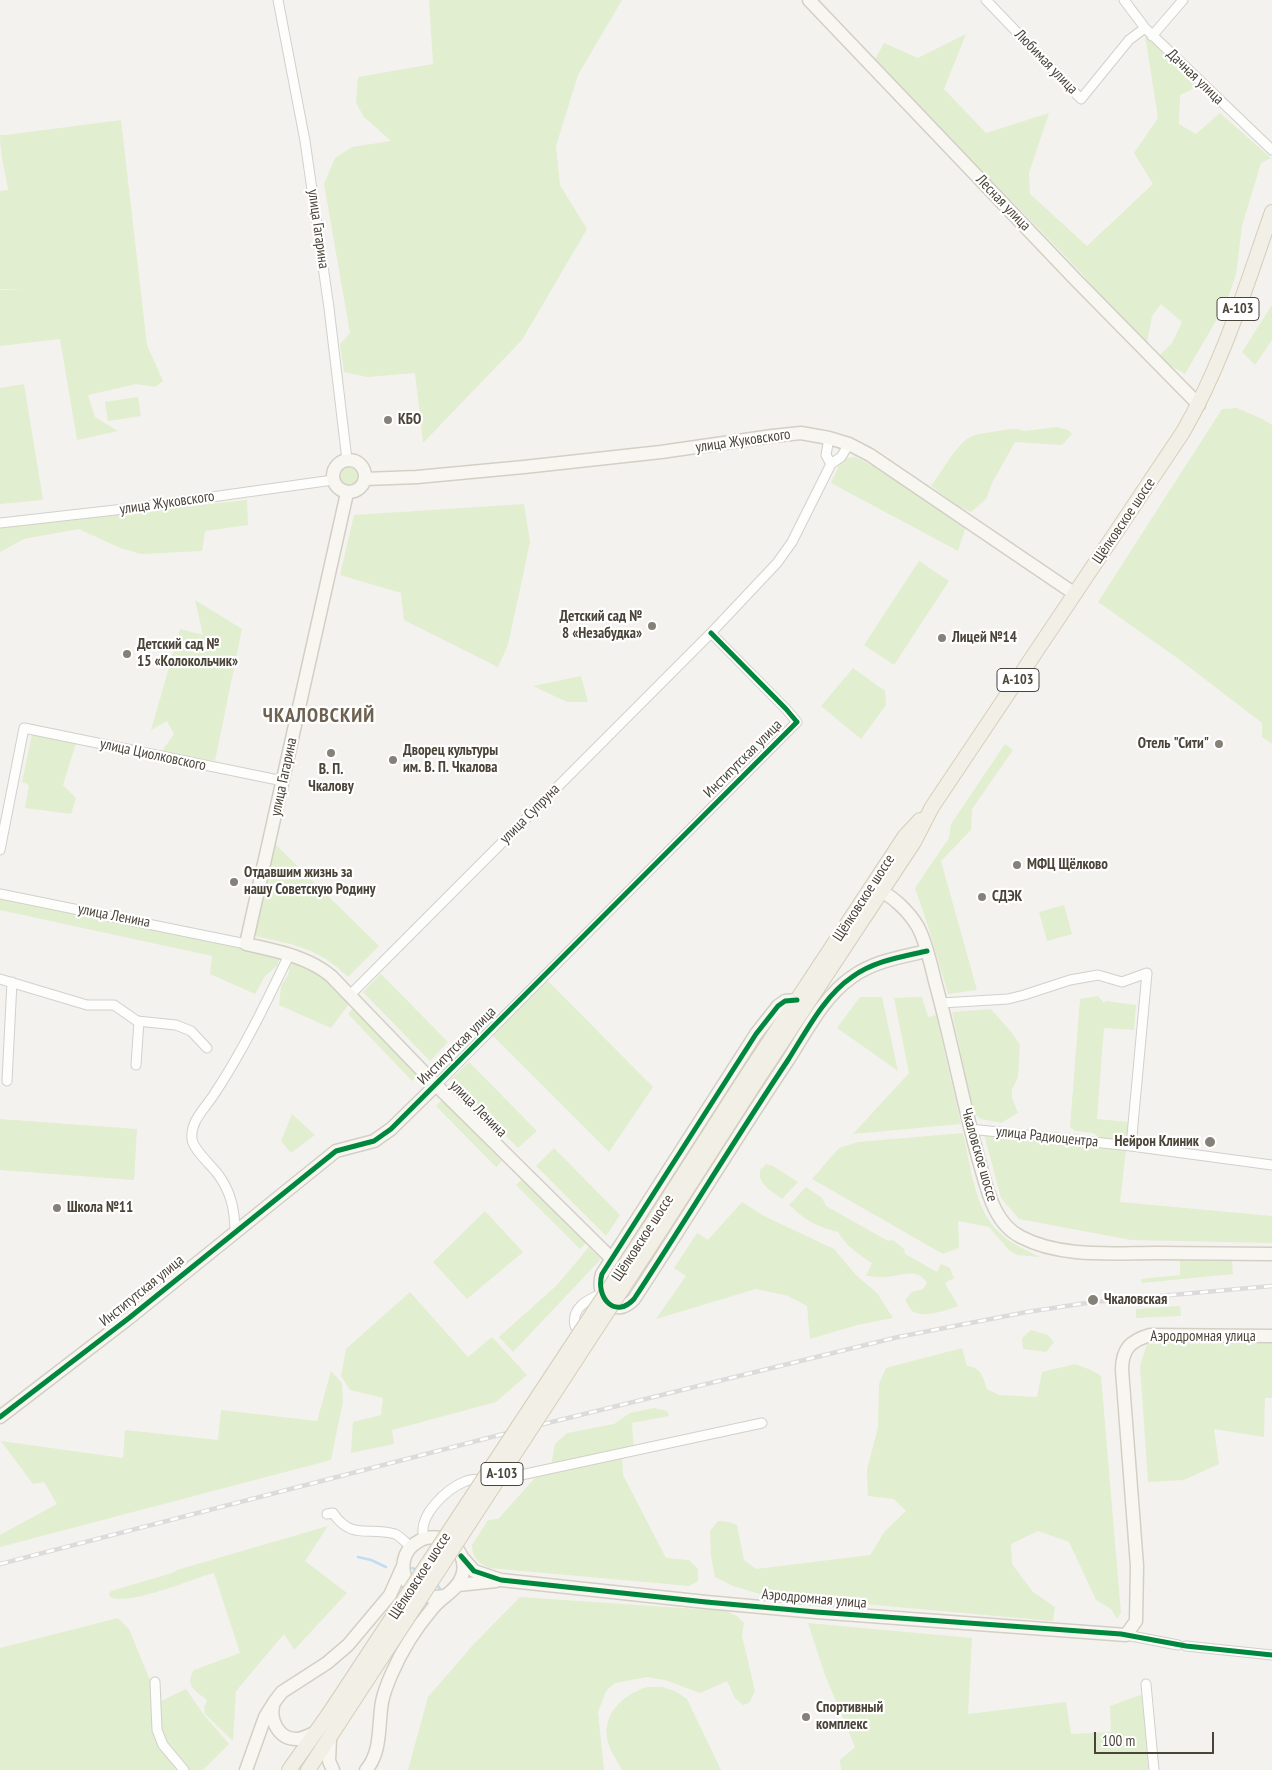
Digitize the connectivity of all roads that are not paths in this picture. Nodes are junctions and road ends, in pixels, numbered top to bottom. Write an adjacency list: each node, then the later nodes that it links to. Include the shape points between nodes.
1 (278, 0): 13 (street, улица Гагарина, via 305,141)
2 (809, 0): 10 (street, Лесная улица)
3 (986, 0): 6 (street, Любимая улица, via 1081,99 1129,40)
4 (1124, 0): 6 (street, Дачная улица)
5 (1182, 0): 7 (street)
6 (1145, 28): 7 (street, Дачная улица)
7 (1152, 36): 8 (street, Дачная улица)
8 (1272, 150)
9 (1272, 212): 10 (main road, Щёлковское шоссе / А-103, via 1228,337)
10 (1198, 405): 19 (main road, Щёлковское шоссе / А-103)
11 (829, 438): 12 (street, улица Жуковского); 14 (street, via 826,455); 15 (street, улица Жуковского, via 788,434 524,467)
12 (849, 444): 14 (street, via 841,457); 19 (street, улица Жуковского)
13 (347, 460): 15 (street, via 364,469); 16 (street, via 334,469)
14 (831, 464): 20 (street, via 792,542 777,563)
15 (365, 479): 17 (street, via 357,491)
16 (333, 480): 17 (street, via 338,488); 18 (street, улица Жуковского)
17 (347, 492): 21 (street, улица Гагарина)
18 (0, 523)
19 (1076, 594): 22 (main road, Щёлковское шоссе / А-103)
20 (711, 633): 36 (street, улица Супруна); 43 (street, Институтская улица, via 797,722)
21 (283, 781): 23 (street, улица Циолковского, via 24,728); 30 (street, улица Гагарина)
22 (932, 807): 24 (main road, Щёлковское шоссе / А-103); 25 (main road, Щёлковское шоссе / А-103, via 905,836)
23 (0, 850)
24 (896, 869): 25 (main road, Щёлковское шоссе / А-103); 27 (street, via 893,893)
25 (875, 891): 27 (street, Чкаловское шоссе); 28 (main road, Щёлковское шоссе / А-103); 37 (main road, Щёлковское шоссе / А-103)
26 (0, 894): 30 (street, улица Ленина)
27 (902, 907): 28 (street, via 877,905); 29 (street, Чкаловское шоссе)
28 (867, 913): 47 (main road, Щёлковское шоссе / А-103)
29 (920, 931): 31 (street, Чкаловское шоссе); 33 (street, via 920,940)
30 (246, 944): 32 (street, улица Ленина)
31 (926, 951): 33 (street); 38 (street, Чкаловское шоссе)
32 (289, 955): 36 (street, улица Ленина, via 319,966); 48 (street, via 251,1035 192,1131 192,1142 231,1196)
33 (909, 955): 38 (street, via 919,960); 51 (street, via 862,970 837,990 762,1098 634,1299 620,1307 608,1302)
34 (0, 978): 35 (street)
35 (12, 982): 39 (street, via 87,1005 114,1005); 42 (street)
36 (350, 995): 43 (street, улица Ленина)
37 (797, 1000): 47 (main road, Щёлковское шоссе / А-103); 50 (street, via 778,1006 756,1034)
38 (941, 1003): 44 (street, Чкаловское шоссе); 45 (street, via 1008,999 1070,980 1098,975 1122,982 1147,973)
39 (139, 1021): 40 (street, via 176,1025 191,1031); 41 (street)
40 (207, 1048)
41 (136, 1065)
42 (7, 1080)
43 (436, 1085): 48 (street, Институтская улица, via 391,1129 374,1141 336,1151); 50 (street, улица Ленина)
44 (970, 1129): 45 (street, улица Радиоцентра); 49 (street, Чкаловское шоссе, via 994,1208 1002,1221 1029,1241 1066,1250 1102,1253)
45 (1131, 1146): 46 (street, улица Радиоцентра)
46 (1272, 1165)
47 (659, 1222): 72 (main road, Щёлковское шоссе / А-103, bridge)
48 (235, 1233): 54 (street, Институтская улица)
49 (1272, 1254)
50 (612, 1259): 51 (street, via 602,1274)
51 (602, 1294): 52 (street, via 577,1310)
52 (574, 1326)
53 (1272, 1336): 67 (street, Аэродромная улица, via 1150,1335 1131,1343 1125,1351 1122,1370 1137,1566 1136,1621)
54 (0, 1417)
55 (762, 1423): 57 (street, via 521,1474 467,1481 452,1488 436,1502 422,1526)
56 (327, 1514): 58 (street, via 333,1512 345,1526 356,1530 395,1534)
57 (424, 1538): 58 (street); 59 (street, via 446,1540)
58 (411, 1547): 60 (street)
59 (462, 1556): 61 (street, via 474,1571); 62 (street, via 464,1567)
60 (403, 1566): 63 (street, via 405,1578); 64 (street)
61 (501, 1580): 62 (street); 67 (street, Аэродромная улица, via 798,1610)
62 (458, 1585): 65 (street)
63 (416, 1592): 64 (street, via 401,1590); 65 (street, via 432,1598); 66 (street, via 422,1605)
64 (390, 1595): 71 (street, via 348,1645 282,1692)
65 (444, 1596): 66 (street)
66 (419, 1625): 80 (street, via 386,1685 376,1754)
67 (1126, 1635): 68 (street, via 1182,1646)
68 (1272, 1655)
69 (155, 1682): 75 (street, via 157,1730 164,1745)
70 (1146, 1684): 81 (street)
71 (275, 1701): 73 (street, via 272,1720 287,1737 297,1739); 76 (street, via 265,1717)
72 (333, 1719): 73 (main road, Щёлковское шоссе / А-103); 74 (main road, Щёлковское шоссе / А-103)
73 (316, 1732): 77 (main road, Щёлковское шоссе / А-103)
74 (330, 1738): 78 (main road, Щёлковское шоссе / А-103); 79 (street, via 329,1761)
75 (184, 1770)
76 (246, 1770)
77 (289, 1770)
78 (308, 1770)
79 (333, 1770)
80 (366, 1770)
81 (1154, 1770)

